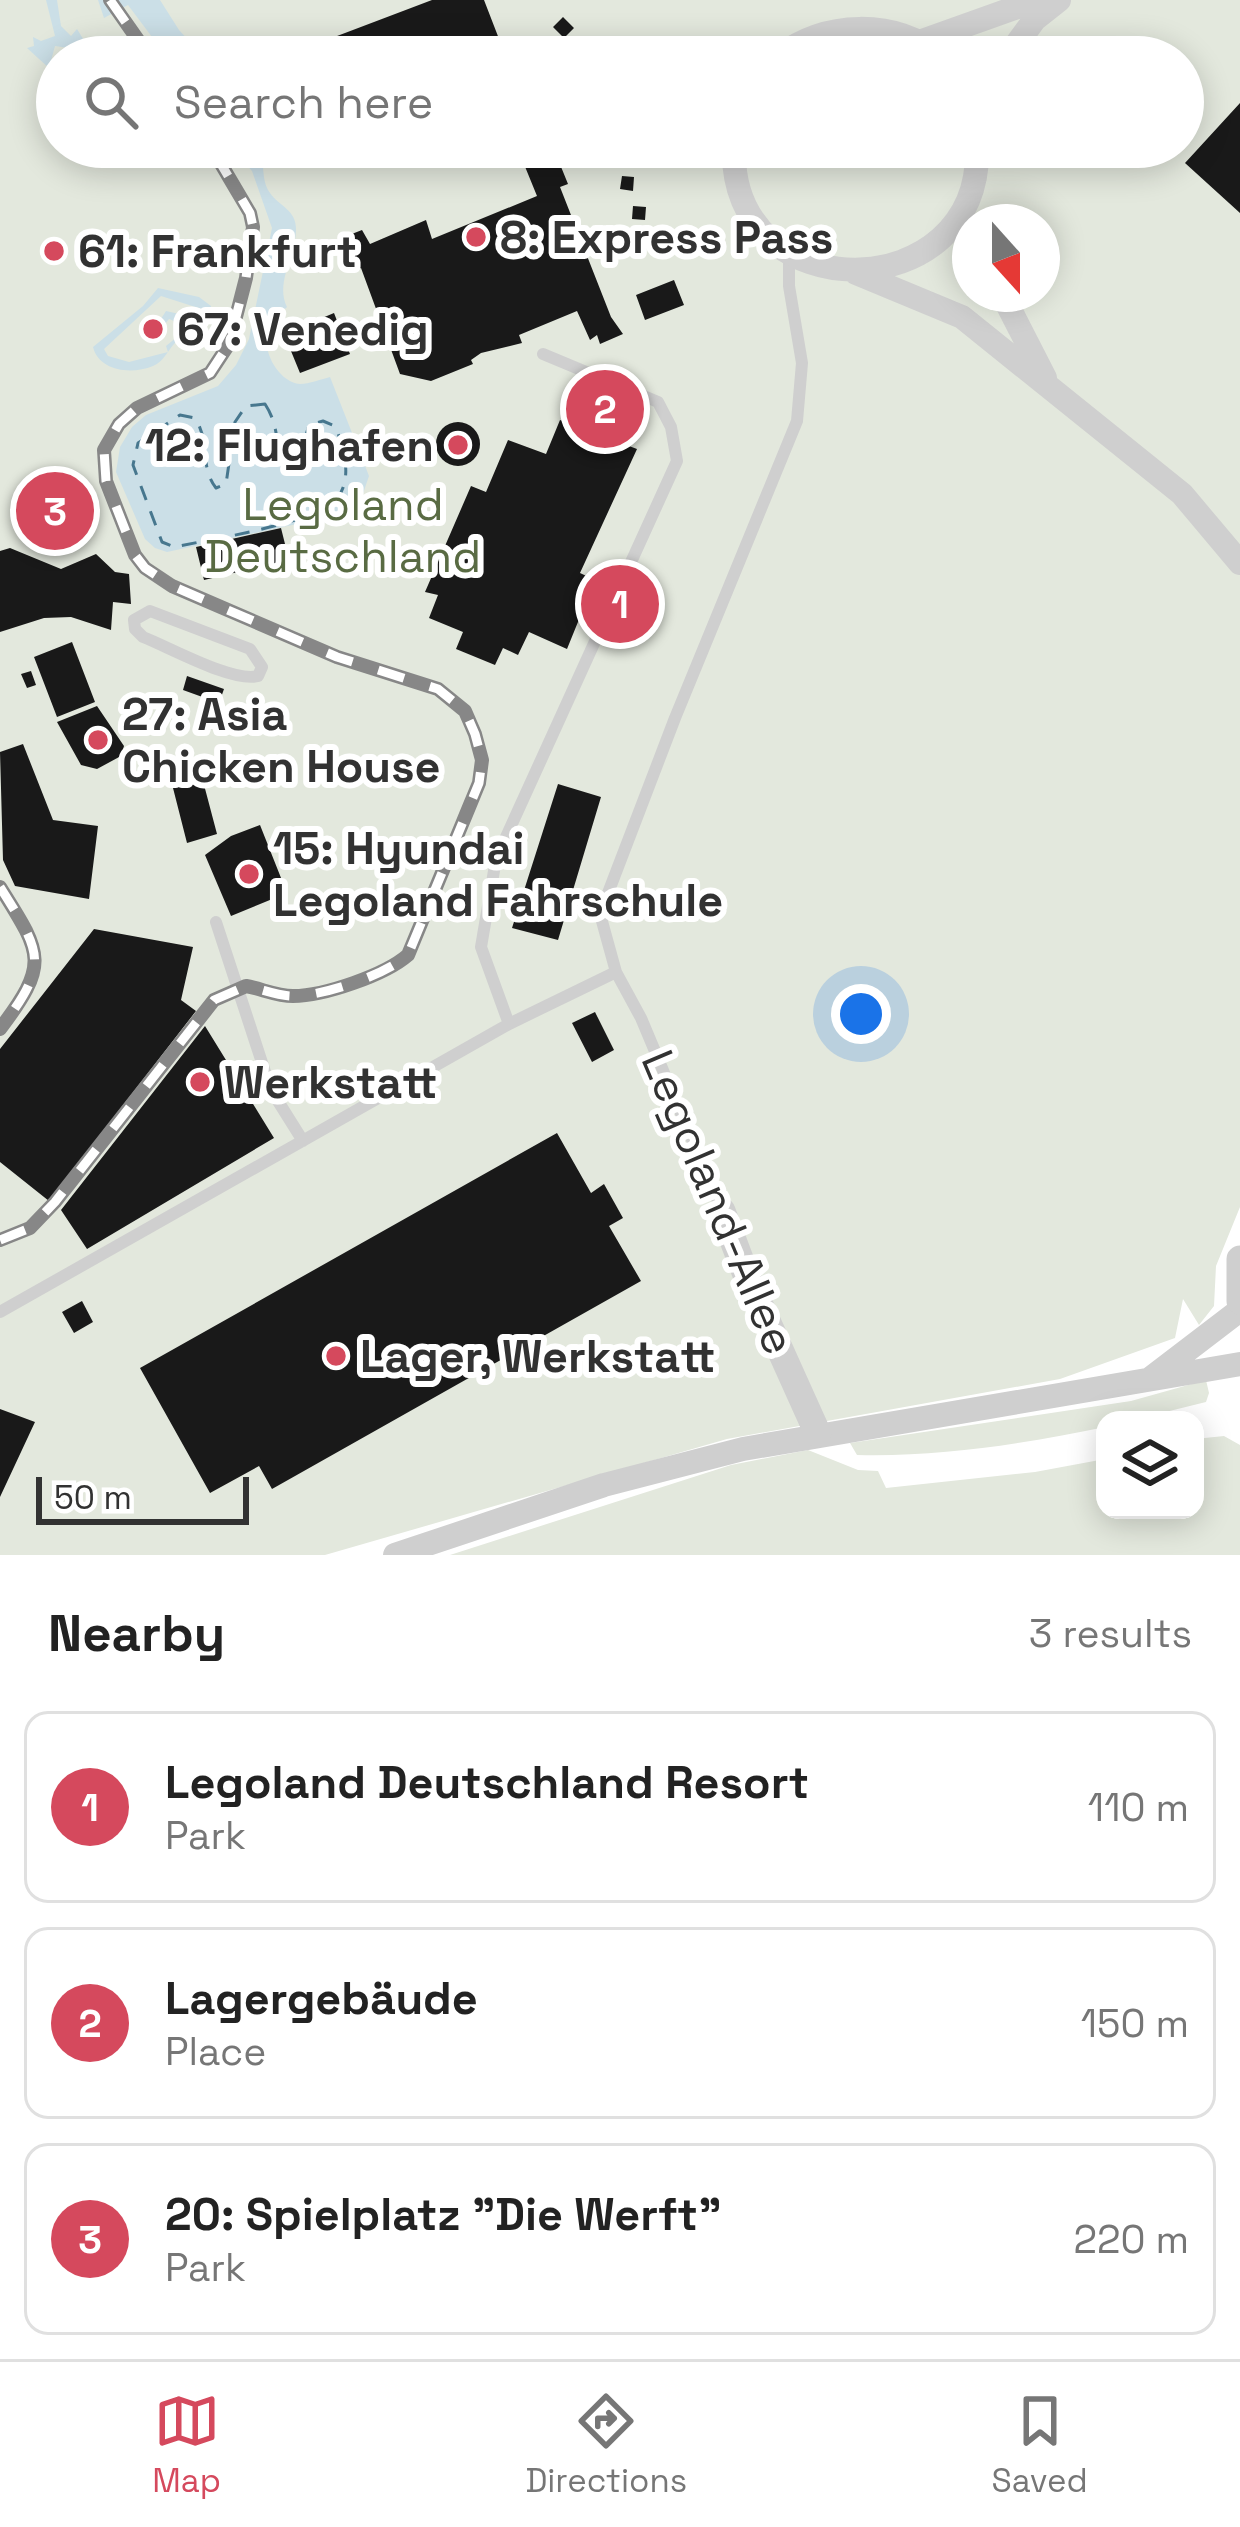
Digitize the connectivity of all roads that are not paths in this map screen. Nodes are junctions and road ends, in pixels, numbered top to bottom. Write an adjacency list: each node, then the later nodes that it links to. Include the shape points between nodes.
1 (1036, 0): 5 (street)
2 (1059, 0): 6 (street)
3 (814, 36): 4 (street, via 865,28)
4 (890, 36)
5 (959, 36)
6 (1022, 36)
7 (734, 168): 11 (street, via 762,230)
8 (975, 168): 9 (street)
9 (973, 184): 10 (street); 12 (street, via 929,248 895,266)
10 (977, 204)
11 (789, 253): 12 (street); 19 (lane, Legoland-Allee, via 802,363 797,421 600,914)
12 (856, 273): 15 (street, via 962,316)
13 (1011, 312): 15 (street)
14 (543, 354): 20 (lane, via 658,402 677,461 496,859 481,947)
15 (1051, 391): 16 (street, via 1182,494)
16 (1240, 563)
17 (226, 671): 17 (lane, via 249,679 262,667 250,649 150,611 134,620 143,637)
18 (216, 922): 21 (lane, via 272,1090)
19 (616, 972): 20 (lane); 22 (lane, Legoland-Allee)
20 (508, 1024): 21 (lane)
21 (303, 1141): 26 (lane)
22 (722, 1211): 29 (street, Legoland-Allee)
23 (1240, 1259): 24 (street)
24 (1240, 1301)
25 (1240, 1310): 28 (street)
26 (0, 1312)
27 (1240, 1364): 28 (street)
28 (1145, 1383): 29 (street)
29 (818, 1434): 30 (street, via 604,1485)
30 (394, 1555)

